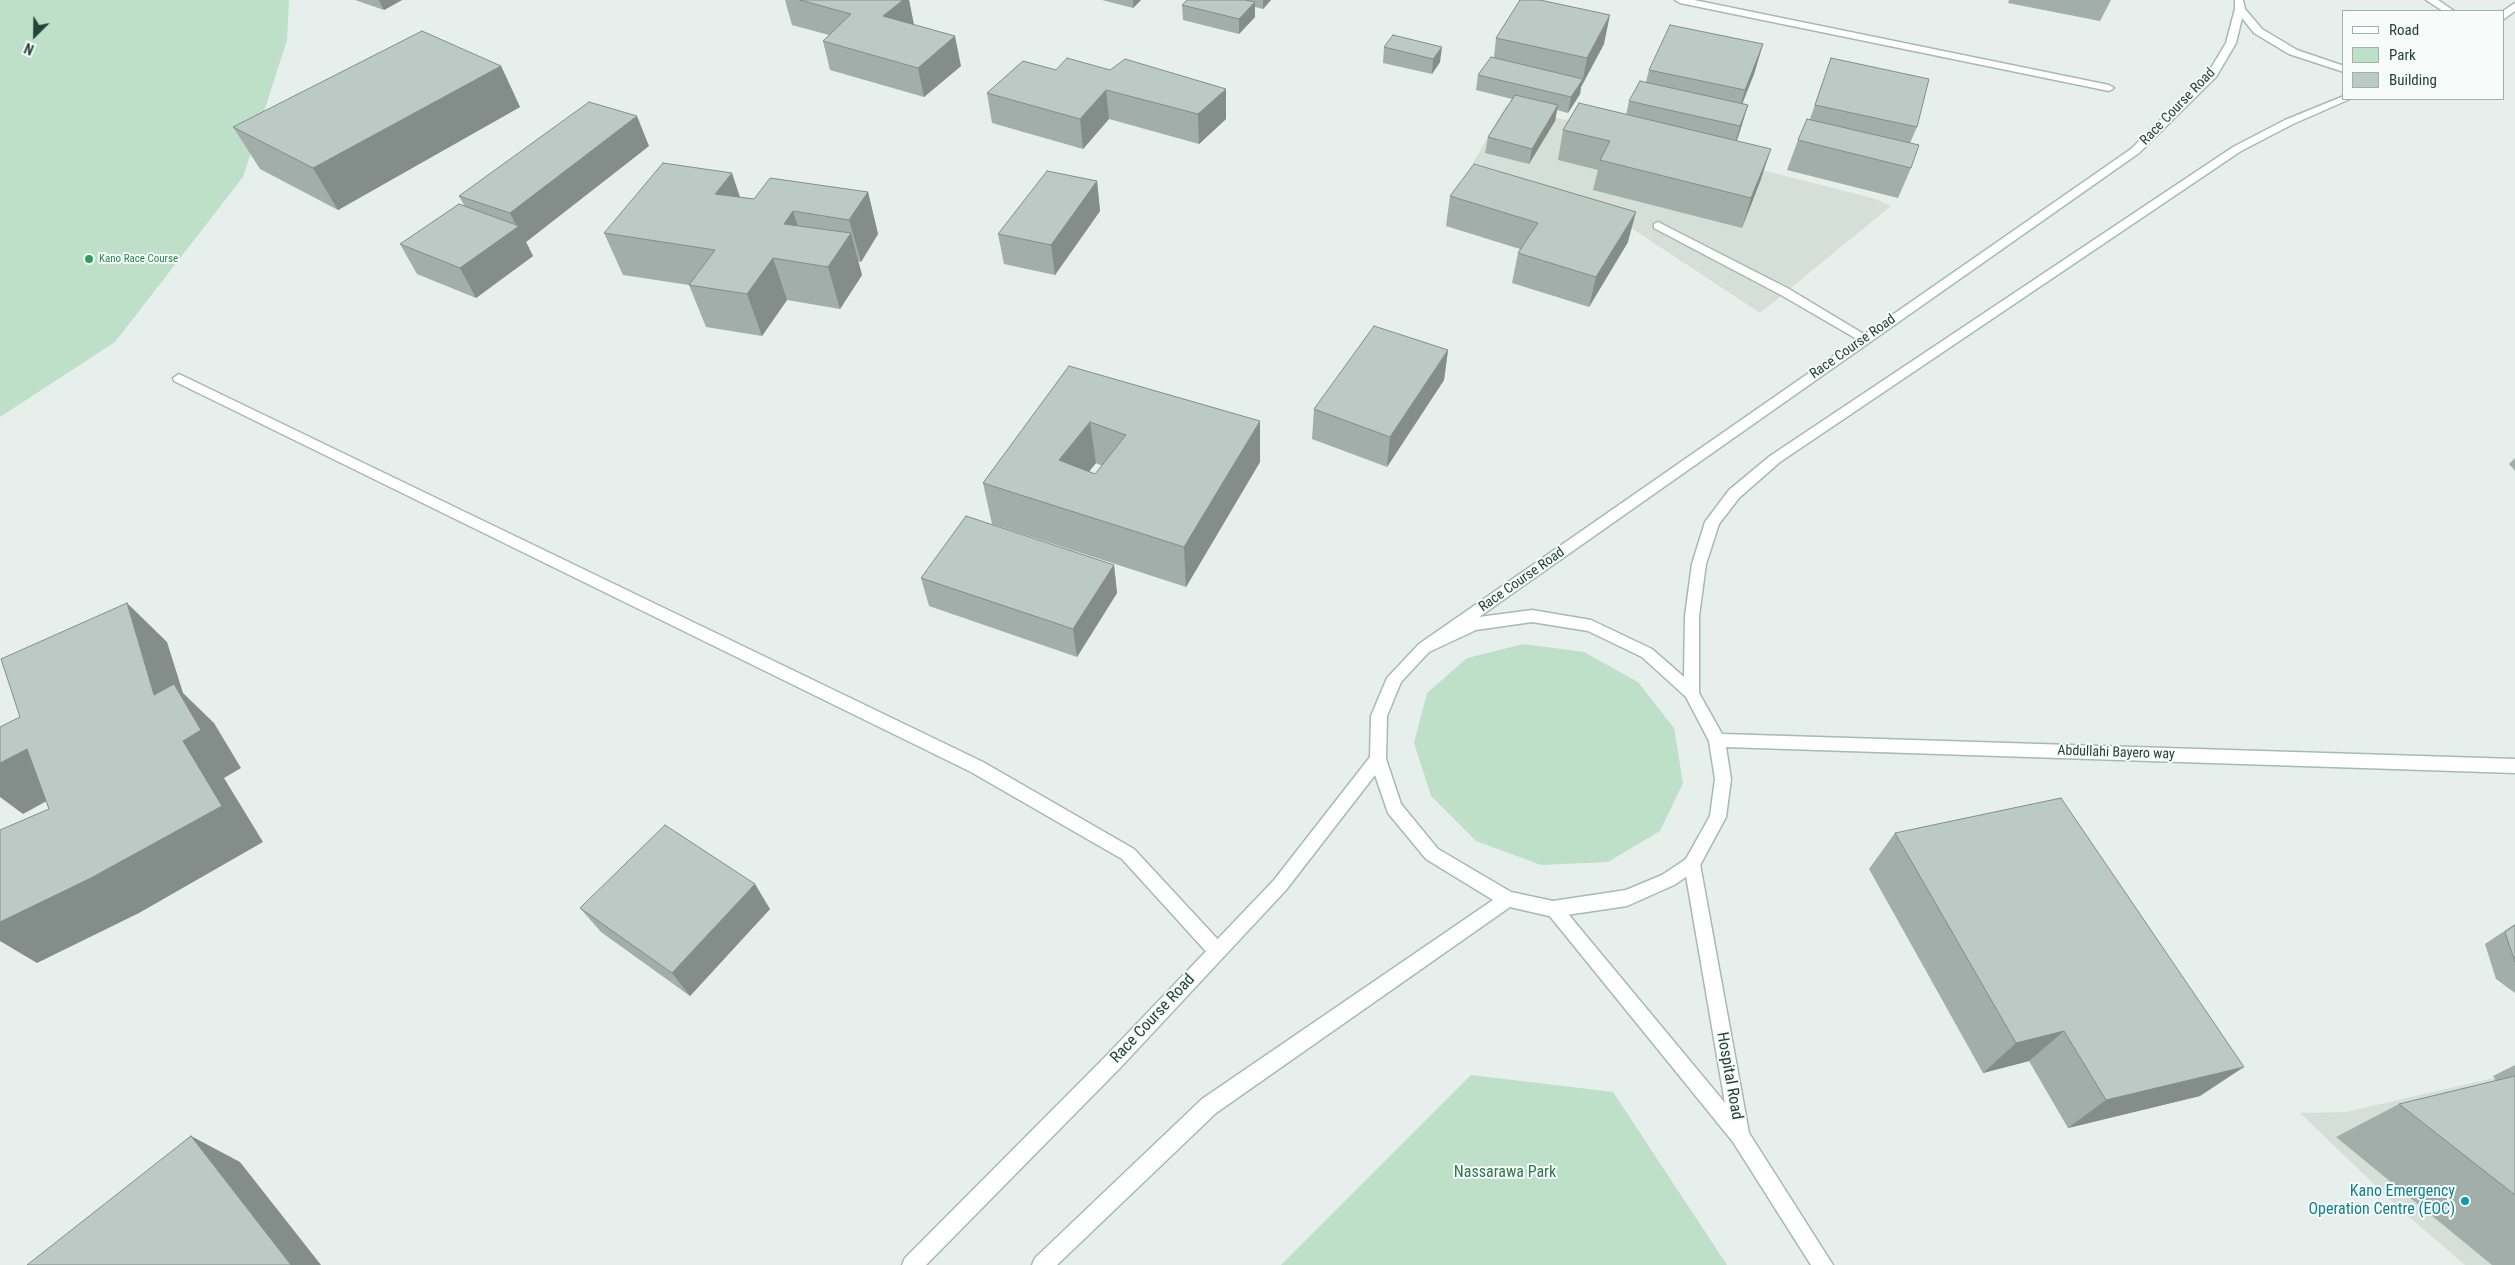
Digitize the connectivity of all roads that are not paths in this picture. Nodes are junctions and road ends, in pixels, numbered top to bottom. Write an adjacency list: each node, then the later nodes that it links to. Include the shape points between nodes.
1 (1680, 0): 8 (street)
2 (2430, 0): 5 (street)
3 (2239, 5): 7 (street, via 2258,31 2293,52); 11 (street, Race Course Road, via 2231,43 2212,75 2135,151)
4 (2515, 6): 6 (street)
5 (2446, 10)
6 (2505, 15)
7 (2342, 68)
8 (2109, 88)
9 (2344, 100): 14 (street, via 2289,122 2237,149 1775,459 1734,494 1712,522 1699,564 1692,616)
10 (1658, 226): 11 (street, via 1785,292)
11 (1866, 339): 13 (street, Race Course Road)
12 (179, 378): 21 (street, via 977,767 1128,854)
13 (1424, 648): 14 (street, via 1474,624 1532,616 1591,626 1647,653); 16 (street, via 1396,678 1379,716)
14 (1691, 693): 15 (street)
15 (1717, 740): 17 (street, Abdullahi Bayero way); 18 (street, via 1723,779 1718,817)
16 (1378, 759): 19 (street, via 1394,808 1432,854); 21 (street, Race Course Road, via 1280,885)
17 (2515, 766)
18 (1692, 864): 20 (street, via 1668,880 1627,898); 22 (street, Hospital Road)
19 (1508, 899): 20 (street); 24 (street, via 1209,1106)
20 (1554, 909): 22 (street)
21 (1217, 951): 23 (street, Race Course Road, via 1113,1062)
22 (1740, 1136): 25 (street, Hospital Road)
23 (912, 1265)
24 (1042, 1265)
25 (1824, 1265)

